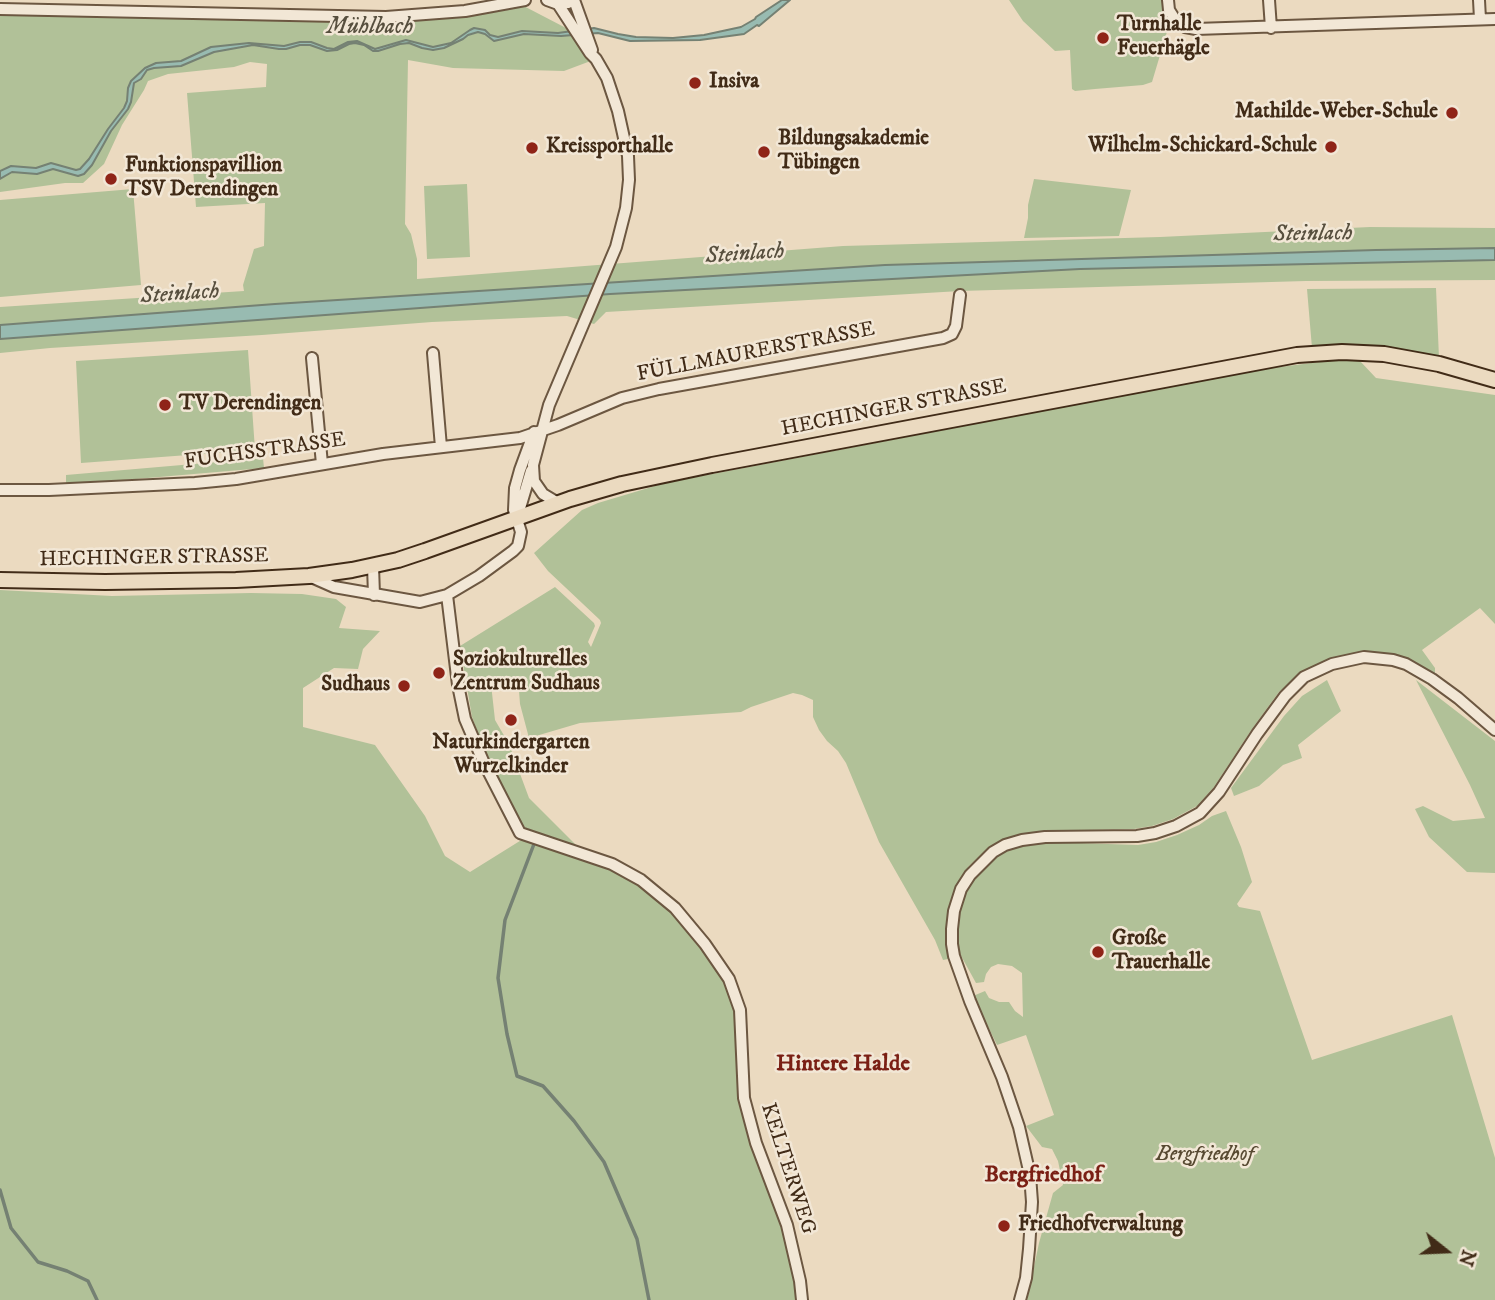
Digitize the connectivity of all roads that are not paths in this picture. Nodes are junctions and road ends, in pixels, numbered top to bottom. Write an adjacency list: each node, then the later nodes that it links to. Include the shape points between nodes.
1 (525, 0): 7 (street, via 443,14 366,17)
2 (573, 0): 6 (street); 10 (street)
3 (1168, 0): 11 (street, via 1172,17 1189,28)
4 (1269, 0): 11 (street)
5 (1479, 0): 8 (street)
6 (553, 2): 10 (street)
7 (0, 9)
8 (1480, 19): 9 (street); 11 (street)
9 (1495, 19)
10 (577, 23): 16 (street, via 603,70 618,111 629,180 622,226 610,261)
11 (1271, 28)
12 (960, 295): 16 (street, FÜLLMAURERSTRASSE, via 956,326 943,338 659,389 622,398)
13 (433, 353): 17 (street)
14 (312, 358): 18 (street)
15 (1495, 380): 21 (main road, HECHINGER STRASSE, via 1384,354 1297,355 689,469)
16 (538, 432): 17 (street, FUCHSSTRASSE); 19 (street); 22 (street, via 516,484)
17 (441, 447): 18 (street, FUCHSSTRASSE)
18 (322, 464): 20 (street, FUCHSSTRASSE, via 195,483)
19 (533, 465): 21 (street, via 534,481 543,494); 22 (street)
20 (0, 490)
21 (558, 503): 22 (main road, HECHINGER STRASSE)
22 (517, 518): 23 (main road, HECHINGER STRASSE); 26 (street, HECHINGER STRASSE, via 518,546)
23 (373, 566): 24 (main road, HECHINGER STRASSE); 27 (street)
24 (309, 576): 25 (main road, HECHINGER STRASSE); 27 (street, HECHINGER STRASSE, via 327,586)
25 (0, 580)
26 (447, 594): 27 (street, HECHINGER STRASSE, via 420,602); 29 (street, KELTERWEG, via 465,719 520,833 611,864 641,880 675,908 729,979 740,1010 744,1098 755,1143 787,1225)
27 (373, 595)
28 (1495, 730): 30 (street, via 1433,679 1406,664 1364,657 1332,664 1304,677 1284,696 1200,813 1176,826 1137,836 1022,840 993,852 970,875 954,911 954,956 1019,1127 1030,1175 1029,1249)
29 (802, 1300)
30 (1020, 1300)

